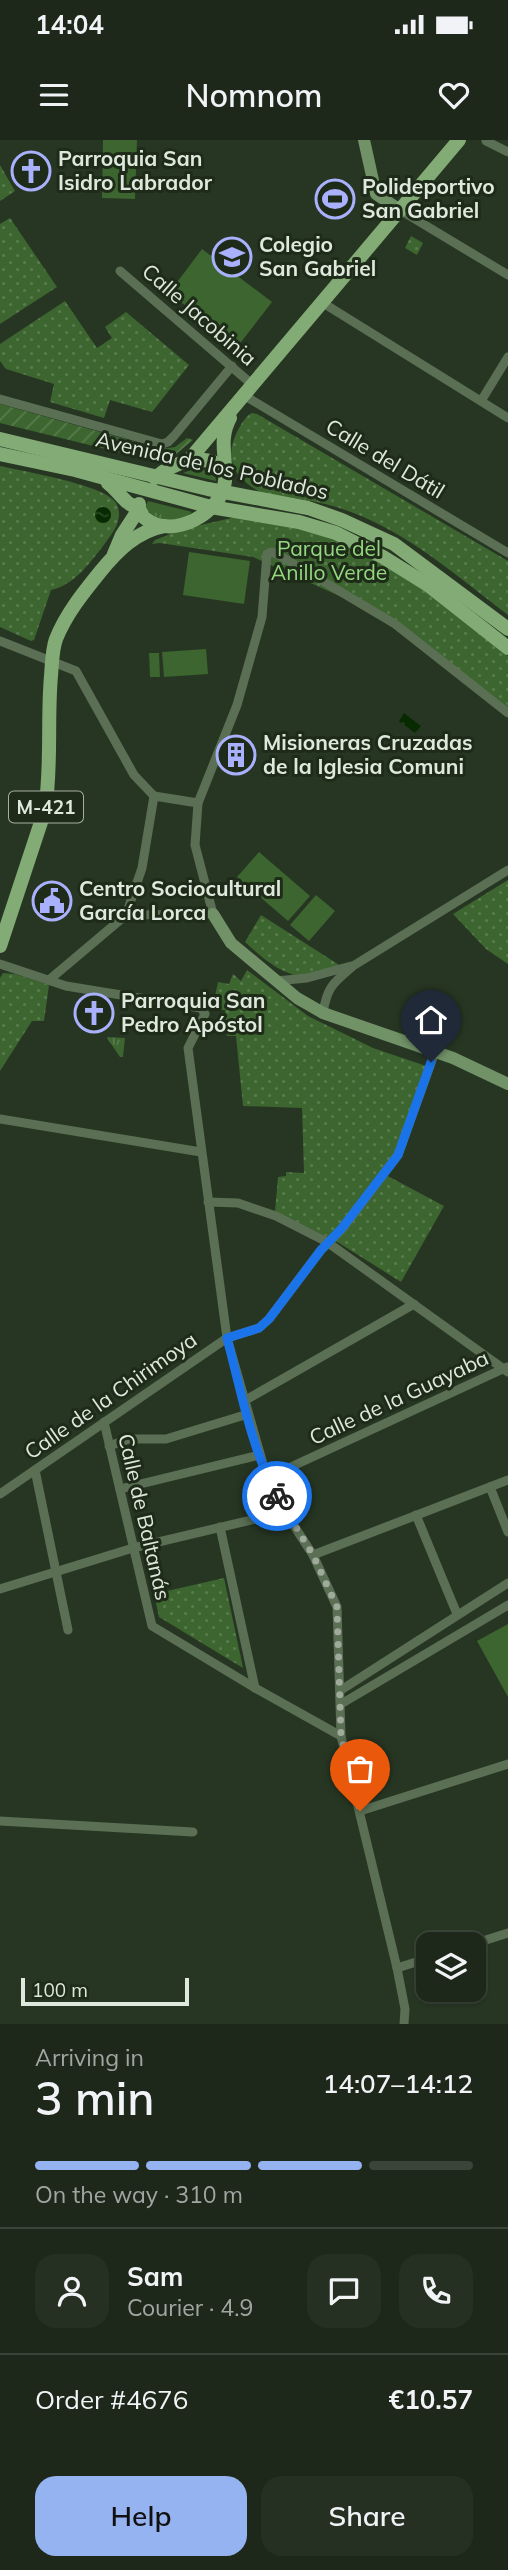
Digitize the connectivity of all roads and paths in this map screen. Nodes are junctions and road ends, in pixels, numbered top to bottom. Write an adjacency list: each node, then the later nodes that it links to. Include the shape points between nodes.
1 (364, 140): 5 (street, via 376,194)
2 (459, 140): 5 (main road)
3 (486, 141): 4 (street)
4 (508, 152)
5 (400, 210): 7 (street); 8 (main road)
6 (120, 271): 10 (street, Calle Jacobinia)
7 (508, 275)
8 (323, 303): 11 (main road); 13 (street)
9 (508, 357): 13 (street)
10 (232, 366): 11 (street, Calle Jacobinia); 12 (street, via 174,436 162,444)
11 (245, 396): 17 (main road); 18 (main road, via 224,429); 29 (street, Calle del Dátil)
12 (0, 398)
13 (481, 401): 14 (street)
14 (508, 418)
15 (0, 439): 19 (main road, Avenida de los Poblados)
16 (0, 454): 20 (main road, Avenida de los Poblados)
17 (189, 460): 18 (main road, via 213,462); 19 (main road)
18 (224, 469): 22 (main road); 23 (main road)
19 (157, 476): 21 (main road); 22 (main road, Avenida de los Poblados)
20 (102, 478): 21 (main road, Avenida de los Poblados); 24 (main road, Avenida de los Poblados)
21 (145, 491): 25 (main road, Avenida de los Poblados); 26 (main road)
22 (222, 492): 23 (main road, Avenida de los Poblados); 25 (main road)
23 (250, 497): 31 (main road, Avenida de los Poblados, via 308,508 394,544)
24 (125, 501): 26 (main road, Avenida de los Poblados); 28 (main road)
25 (211, 508): 27 (main road, via 191,522); 33 (main road, Avenida de los Poblados, via 299,522 336,533 428,584)
26 (139, 509): 27 (main road, Avenida de los Poblados, via 145,519); 28 (main road)
27 (164, 526): 30 (main road, via 151,528)
28 (122, 535): 30 (main road)
29 (508, 553)
30 (113, 555): 34 (main road, M-421, via 67,617)
31 (508, 629)
32 (0, 641): 34 (street)
33 (508, 648)
34 (52, 660): 36 (street, via 76,671 134,775); 41 (main road, M-421, via 49,788)
35 (508, 713): 37 (street, via 395,624 272,552 267,554 262,617 237,705)
36 (154, 796): 37 (street); 40 (street, via 142,867)
37 (198, 803): 39 (street, via 195,845)
38 (508, 870): 43 (street)
39 (213, 914): 40 (street); 46 (street, via 231,943)
40 (126, 915): 45 (street)
41 (0, 946)
42 (0, 964): 45 (street)
43 (353, 966): 44 (street); 48 (street, via 331,985)
44 (307, 978): 46 (street); 47 (street)
45 (49, 980): 52 (street, via 201,1008 205,1014 188,1048)
46 (276, 981): 47 (street)
47 (297, 998): 48 (street)
48 (323, 1013): 49 (street)
49 (435, 1052): 50 (street); 54 (street, Calle de la Chirimoya, via 398,1155)
50 (508, 1084)
51 (0, 1119): 52 (street)
52 (201, 1152): 53 (street)
53 (208, 1202): 54 (street, via 238,1203); 56 (street)
54 (327, 1242): 55 (street); 56 (street, Calle de la Chirimoya, via 269,1319 259,1328)
55 (414, 1304): 57 (street); 58 (street)
56 (227, 1338): 58 (street); 60 (street, Calle de la Chirimoya)
57 (507, 1369): 64 (street, Calle de la Guayaba)
58 (244, 1401): 59 (street)
59 (248, 1414): 61 (street, via 166,1439 129,1439); 62 (street)
60 (104, 1422): 61 (street, Calle de Baltanás); 63 (street, Calle de la Chirimoya)
61 (109, 1446): 67 (street, Calle de Baltanás)
62 (260, 1455): 64 (street); 67 (street)
63 (35, 1470): 68 (street, Calle de la Chirimoya); 75 (street)
64 (267, 1478): 69 (street)
65 (508, 1480): 66 (street)
66 (490, 1487): 70 (street); 72 (street)
67 (120, 1489): 73 (street, Calle de Baltanás)
68 (0, 1494)
69 (285, 1512): 71 (street); 74 (street)
70 (416, 1515): 74 (street); 79 (street)
71 (220, 1527): 73 (street); 83 (street)
72 (508, 1532)
73 (133, 1548): 75 (street); 83 (street, Calle de Baltanás, via 152,1626)
74 (313, 1555): 84 (street, via 337,1607)
75 (56, 1572): 77 (street); 80 (street)
76 (508, 1583): 79 (street)
77 (0, 1588)
78 (508, 1605): 82 (street)
79 (457, 1614): 81 (street)
80 (68, 1630)
81 (407, 1647): 82 (street); 84 (street)
82 (416, 1660): 85 (street)
83 (255, 1688): 86 (street, Calle de Baltanás)
84 (341, 1690): 85 (street)
85 (341, 1704): 86 (street)
86 (341, 1736): 88 (street)
87 (508, 1764): 88 (street)
88 (360, 1811): 94 (street)
89 (0, 1821): 90 (street)
90 (194, 1832)
91 (508, 1933): 92 (street)
92 (486, 1940)
93 (416, 1962): 94 (street)
94 (397, 1968): 95 (street)
95 (404, 2024)

